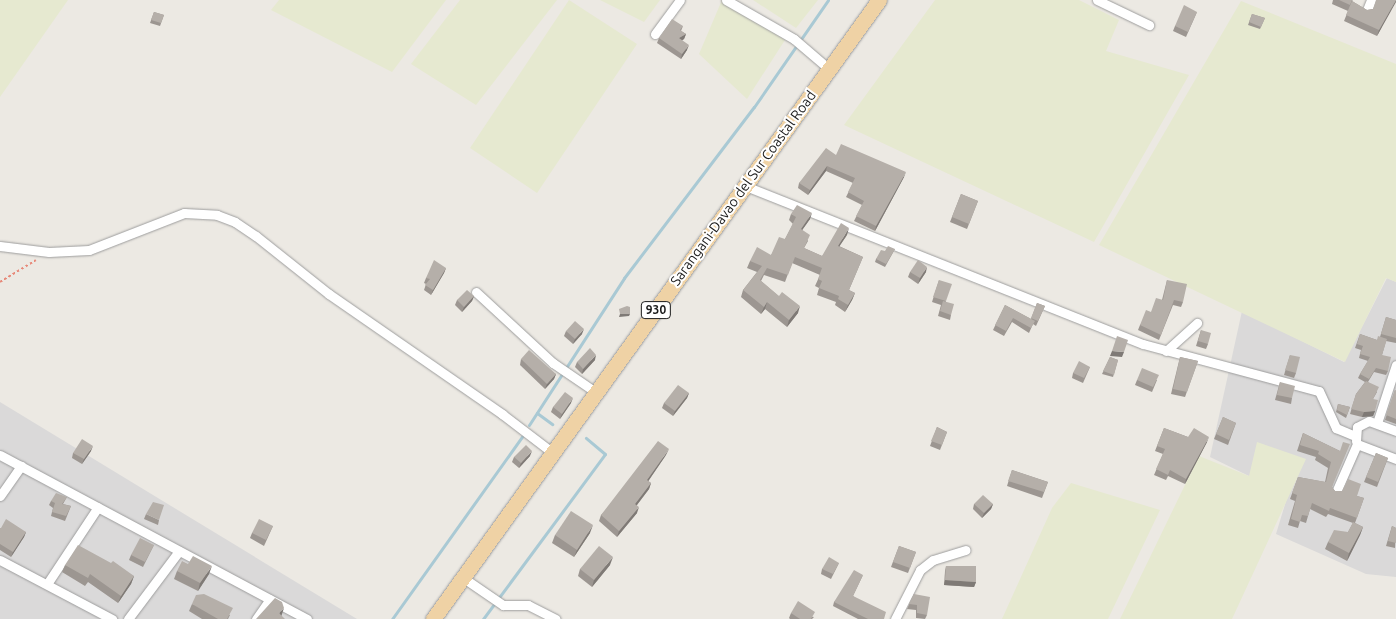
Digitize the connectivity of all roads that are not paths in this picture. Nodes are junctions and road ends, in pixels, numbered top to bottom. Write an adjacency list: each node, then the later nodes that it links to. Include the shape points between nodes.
1 (680, 0): 8 (street)
2 (726, 0): 9 (street, via 794,39)
3 (879, 0): 9 (main road, Sarangani-Davao del Sur Coastal Road / 930)
4 (1097, 0): 7 (street)
5 (1371, 0): 6 (street)
6 (1367, 10)
7 (1149, 25)
8 (655, 34)
9 (828, 69): 10 (main road, Sarangani-Davao del Sur Coastal Road / 930)
10 (743, 185): 14 (street, via 1098,328); 16 (main road, Sarangani-Davao del Sur Coastal Road / 930)
11 (0, 246): 20 (street, via 49,252 89,250 184,213 217,215 235,222 329,294)
12 (476, 292): 16 (street, via 553,363)
13 (1196, 323): 14 (street)
14 (1166, 351): 19 (street, via 1319,391 1336,428)
15 (1396, 365): 17 (street)
16 (597, 394): 20 (main road, Sarangani-Davao del Sur Coastal Road / 930)
17 (1377, 423): 18 (street); 19 (street, via 1362,422)
18 (1396, 431)
19 (1356, 440): 22 (street); 24 (street)
20 (553, 453): 30 (main road, Sarangani-Davao del Sur Coastal Road / 930)
21 (0, 455): 23 (street)
22 (1396, 459)
23 (21, 466): 25 (street); 26 (street)
24 (1336, 492)
25 (0, 496)
26 (98, 507): 27 (street); 31 (street)
27 (179, 550): 32 (street); 34 (street)
28 (965, 550): 39 (street, via 933,560 920,570)
29 (0, 560): 31 (street)
30 (462, 577): 37 (main road, Sarangani-Davao del Sur Coastal Road / 930); 38 (street, via 503,604 528,605)
31 (47, 584): 33 (street)
32 (270, 599): 35 (street); 36 (street)
33 (112, 619)
34 (128, 619)
35 (256, 619)
36 (307, 619)
37 (432, 619)
38 (556, 619)
39 (895, 619)

